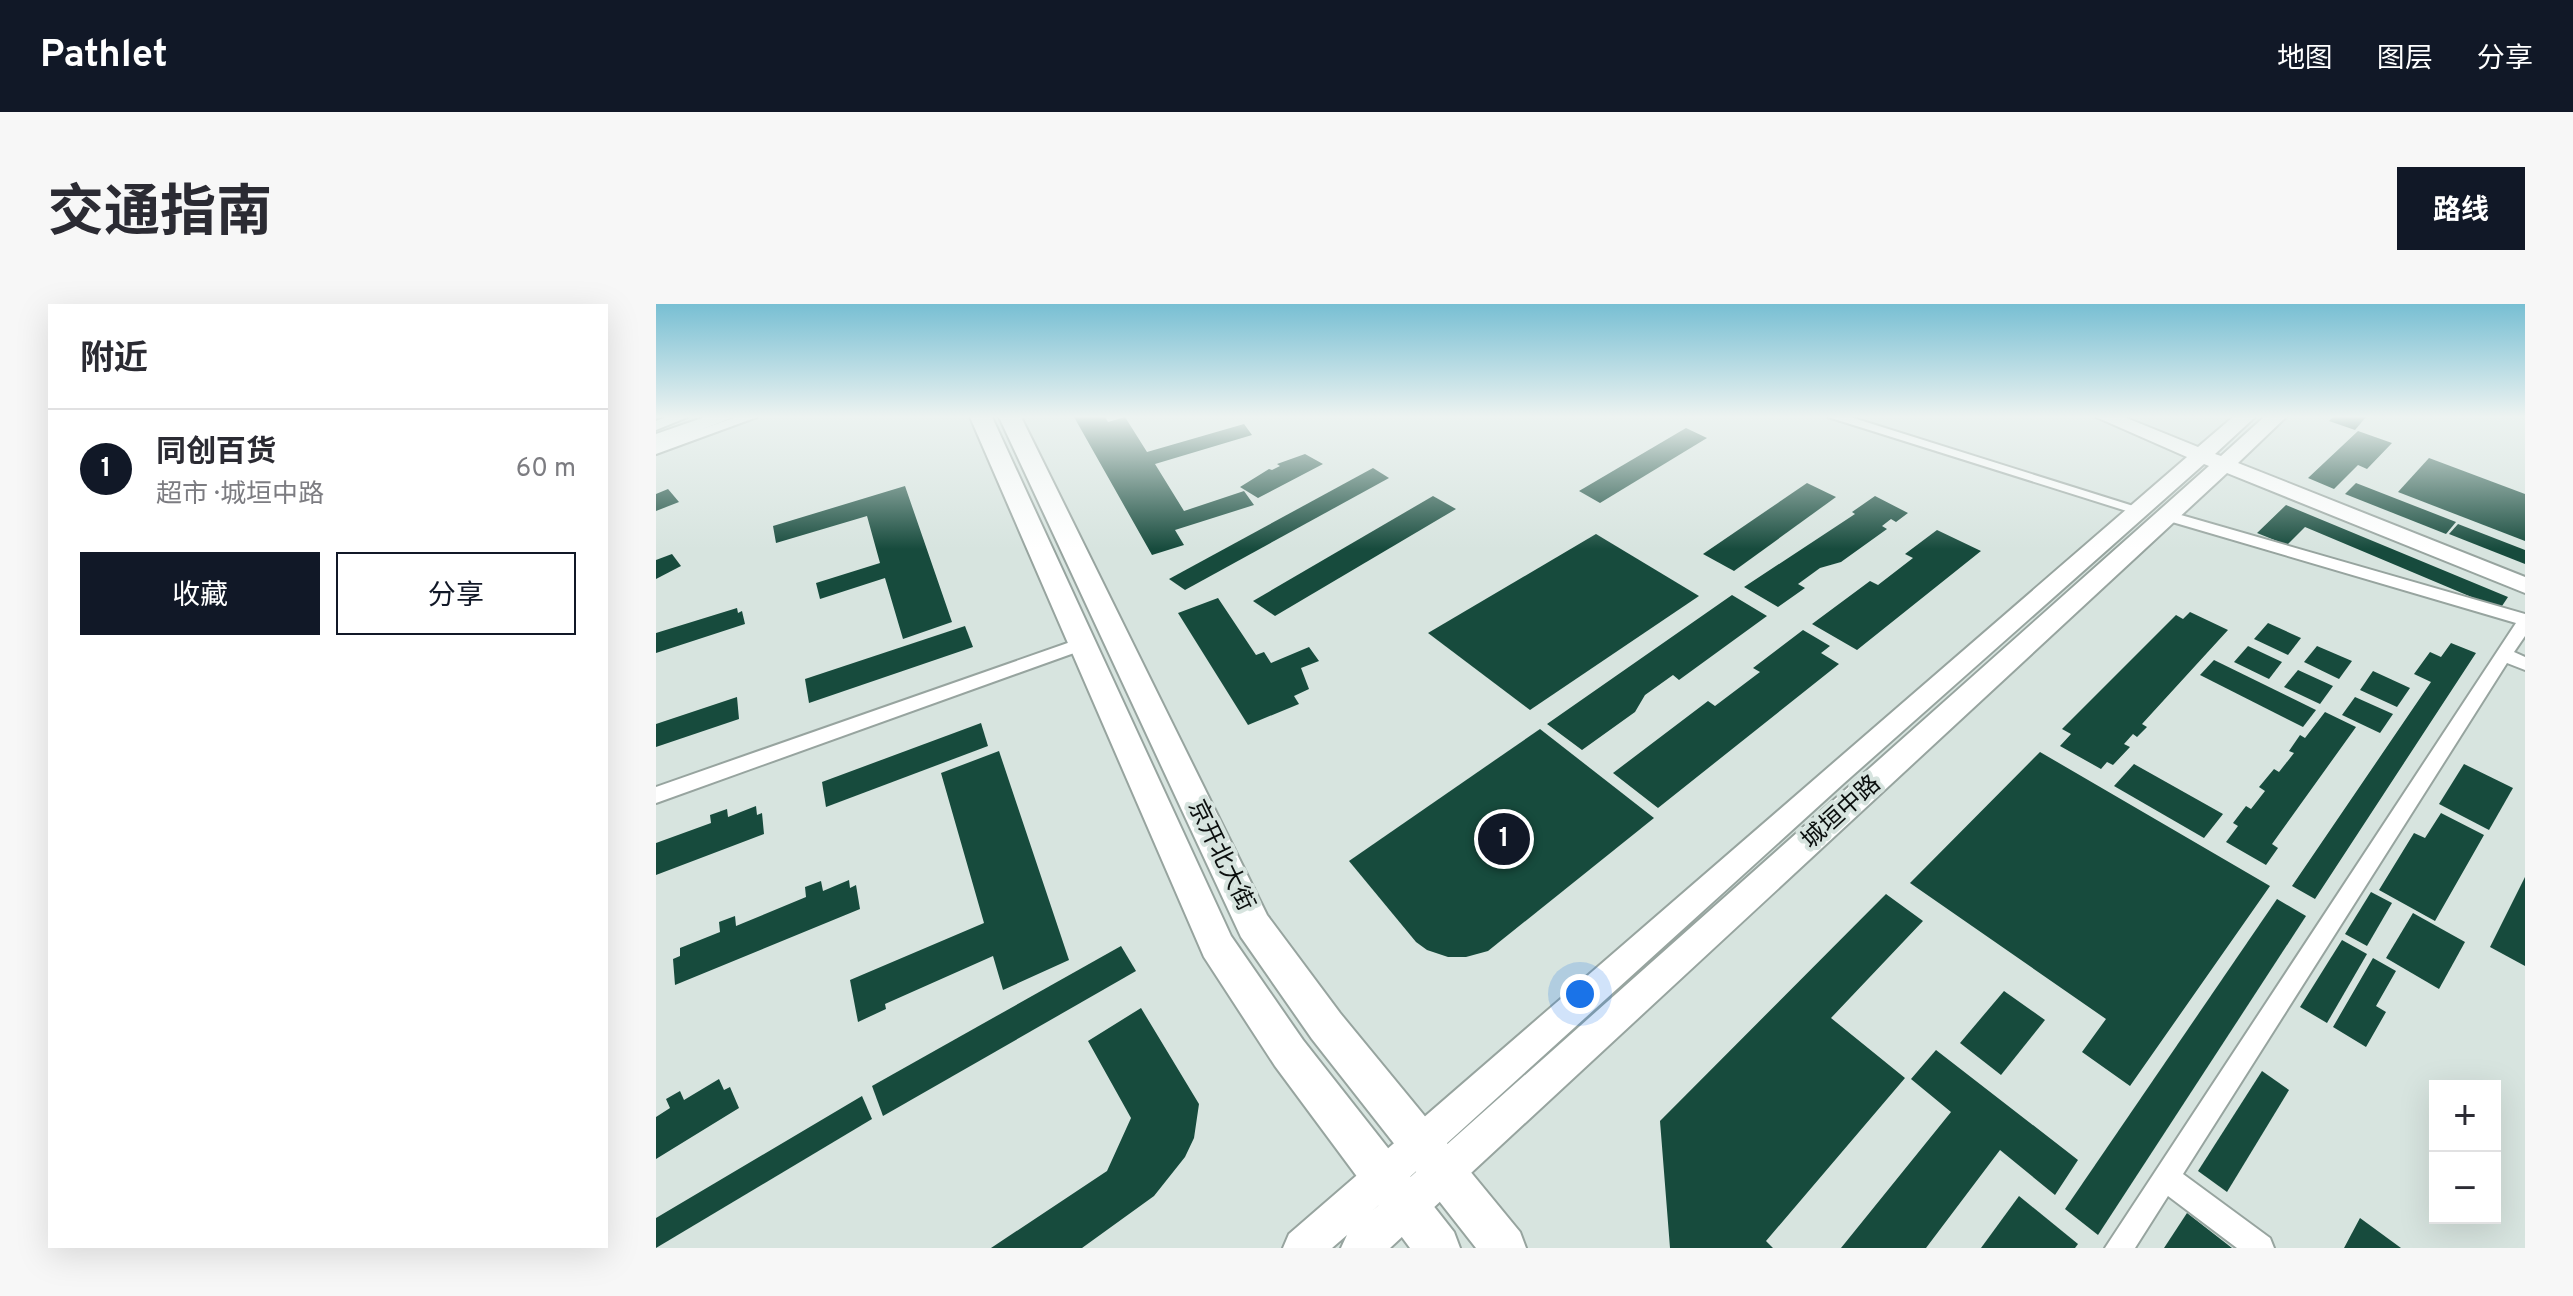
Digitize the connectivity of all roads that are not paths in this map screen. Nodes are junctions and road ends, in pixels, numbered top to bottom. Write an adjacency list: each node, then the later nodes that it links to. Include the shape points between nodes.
1 (1001, 461): 11 (main road, 京开北大街)
2 (1031, 461): 14 (main road, 京开北大街, via 1254,926)
3 (1979, 461): 7 (street)
4 (2210, 461): 7 (main road, 城垣中路)
5 (2211, 461): 8 (main road, 城垣中路)
6 (2215, 461): 9 (main road)
7 (2138, 510): 14 (main road, 城垣中路)
8 (2167, 516): 10 (street); 15 (main road, 城垣中路)
9 (2525, 586)
10 (2523, 621): 12 (street)
11 (1082, 644): 13 (street); 17 (main road, 京开北大街, via 1217,946 1289,1053)
12 (2514, 660): 16 (street)
13 (656, 795)
14 (1421, 1143): 15 (main road, 京开北大街); 17 (main road, 城垣中路)
15 (1444, 1173): 17 (main road, 城垣中路); 21 (main road, 京开北大街)
16 (2165, 1177): 22 (street); 23 (street)
17 (1395, 1192): 18 (main road); 19 (main road); 20 (main road, 京开北大街)
18 (1303, 1248)
19 (1361, 1248)
20 (1438, 1248)
21 (1504, 1248)
22 (2119, 1248)
23 (2260, 1248)

